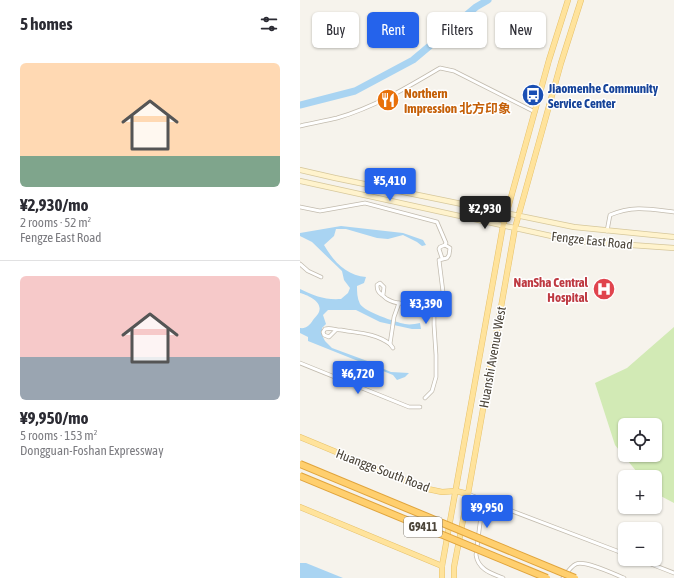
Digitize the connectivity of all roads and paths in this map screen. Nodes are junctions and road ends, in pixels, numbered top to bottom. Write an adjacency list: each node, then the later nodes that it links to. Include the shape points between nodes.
1 (568, 0): 3 (main road, Huanshi Avenue West)
2 (580, 0): 10 (main road, Huanshi Avenue West)
3 (535, 112): 4 (street, via 454,71 440,68 375,103 337,118); 9 (main road, Huanshi Avenue West)
4 (300, 126)
5 (300, 170): 9 (main road, Fengze East Road)
6 (300, 181): 11 (main road, Fengze East Road)
7 (300, 206): 15 (street, via 320,211 365,203 438,222)
8 (674, 212): 13 (street, via 638,208 621,210 610,214)
9 (507, 214): 10 (main road, Fengze East Road); 11 (main road, Huanshi Avenue West)
10 (518, 216): 12 (main road, Huanshi Avenue West); 13 (main road, Fengze East Road)
11 (503, 226): 12 (main road, Fengze East Road); 32 (main road, Huanshi Avenue West)
12 (515, 228): 16 (main road, Fengze East Road, via 574,241); 33 (main road, Huanshi Avenue West)
13 (607, 231): 14 (main road, Fengze East Road)
14 (674, 237)
15 (445, 245): 17 (street, via 439,249); 17 (street, via 450,251 447,258)
16 (674, 248)
17 (442, 258): 22 (street, via 439,260 444,292)
18 (300, 264): 19 (street)
19 (321, 277)
20 (383, 295): 21 (street)
21 (399, 303): 22 (street); 24 (street)
22 (438, 303): 27 (street, via 434,308 436,377 432,392)
23 (336, 330): 24 (street, via 379,337)
24 (390, 344): 25 (street)
25 (393, 348)
26 (300, 364): 28 (street, via 410,407)
27 (425, 398)
28 (420, 407)
29 (300, 437): 32 (main road, Huangge South Road, via 424,488)
30 (300, 464): 45 (highway, G9411, bridge)
31 (300, 476): 43 (highway, G9411, bridge)
32 (456, 492): 33 (main road, Huangge South Road); 37 (main road, Huanshi Avenue West)
33 (468, 494): 34 (street); 41 (main road, Huanshi Avenue West)
34 (483, 500): 36 (street); 42 (street, via 477,560 480,566)
35 (300, 507): 37 (main road)
36 (618, 551)
37 (442, 566): 40 (main road, Huanshi Avenue West)
38 (656, 566): 39 (street)
39 (674, 573)
40 (442, 578)
41 (454, 578)
42 (503, 578)
43 (547, 578)
44 (563, 578): 46 (street, via 575,564 580,563)
45 (575, 578)
46 (624, 578)

